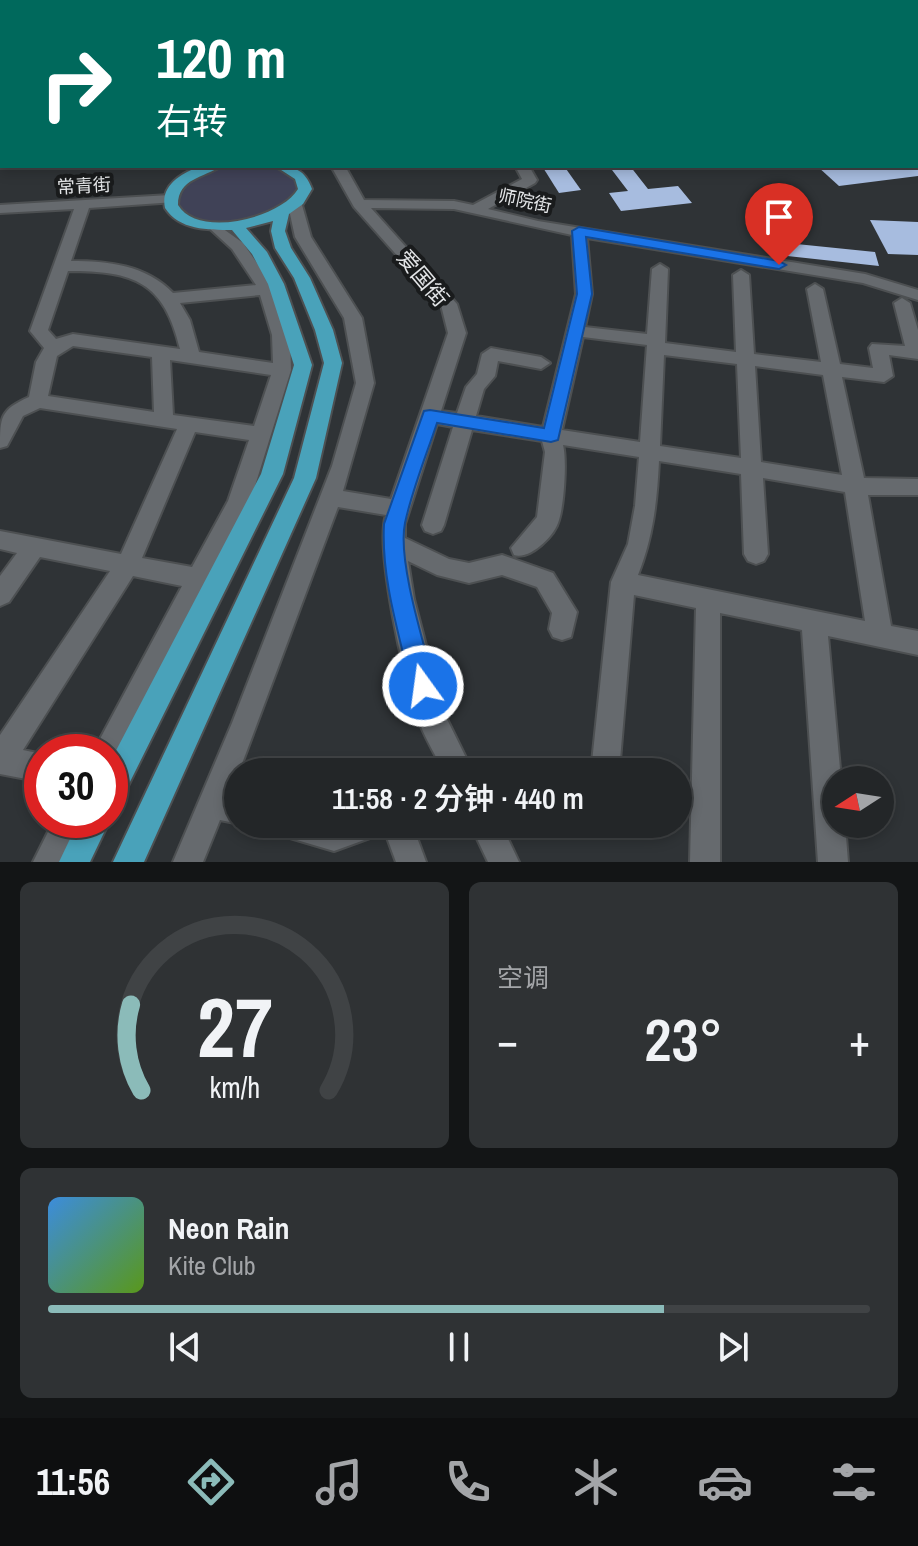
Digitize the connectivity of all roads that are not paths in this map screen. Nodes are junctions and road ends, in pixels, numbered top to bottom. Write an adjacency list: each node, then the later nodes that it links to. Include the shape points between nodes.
1 (210, 168): 5 (main road, via 184,180)
2 (288, 168): 9 (main road, via 303,184 303,194)
3 (339, 168): 7 (street, 爱国街)
4 (523, 168): 10 (street, via 530,180)
5 (170, 199): 6 (street, 常青街); 11 (main road, via 181,218)
6 (83, 204): 8 (street, 常青街); 13 (street)
7 (359, 204): 10 (street, 师院街); 32 (street, 爱国街, via 449,304 457,333)
8 (0, 209)
9 (288, 209): 11 (main road); 43 (street, via 353,318 365,383); 74 (main road, via 278,231 324,330 333,363 305,478)
10 (475, 210): 12 (street, 师院街)
11 (226, 227): 18 (street); 61 (main road, via 259,252 276,284 303,365 272,474)
12 (579, 231): 17 (street, 师院街); 22 (street, via 584,294)
13 (59, 266): 20 (street, via 123,268); 24 (street, via 39,331)
14 (660, 269): 23 (street)
15 (741, 275): 27 (street)
16 (918, 284): 17 (street)
17 (887, 286): 21 (street, 师院街)
18 (267, 289): 20 (street); 29 (street, via 281,335)
19 (815, 289): 30 (street)
20 (167, 299): 26 (street, via 177,311)
21 (910, 299): 30 (street, via 916,354 878,348 884,376)
22 (576, 331): 23 (street); 37 (street)
23 (656, 344): 27 (street); 39 (street)
24 (53, 347): 25 (street, via 73,340); 31 (street)
25 (161, 353): 26 (street); 34 (street)
26 (191, 357): 29 (street)
27 (744, 360): 30 (street); 40 (street)
28 (541, 363): 33 (street, via 491,354)
29 (282, 370): 36 (street)
30 (832, 371): 41 (street)
31 (38, 401): 34 (street); 38 (street, via 15,411)
32 (430, 416): 33 (street); 44 (street, 爱国街)
33 (464, 421): 37 (street); 45 (street)
34 (164, 422): 35 (street)
35 (188, 426): 36 (street); 51 (street)
36 (262, 435): 52 (street, via 239,502)
37 (551, 436): 39 (street); 49 (street, via 555,452 548,520)
38 (0, 441)
39 (650, 452): 40 (street); 53 (street, via 639,544)
40 (753, 468): 41 (street); 50 (street)
41 (855, 485): 42 (street); 58 (street)
42 (918, 487)
43 (330, 497): 44 (street); 62 (street)
44 (399, 509): 47 (street, 爱国街)
45 (433, 525)
46 (0, 540): 48 (street)
47 (394, 543): 57 (street, via 445,568 469,573 502,565 545,580 565,612); 63 (street, 爱国街, via 430,715)
48 (34, 547): 51 (street); 54 (street)
49 (522, 548)
50 (756, 554)
51 (127, 566): 52 (street); 65 (street)
52 (200, 579): 60 (street)
53 (623, 582): 55 (street); 64 (street)
54 (0, 595)
55 (708, 598): 56 (street); 78 (street)
56 (814, 621): 58 (street); 79 (street)
57 (562, 629)
58 (880, 635): 59 (street)
59 (918, 643)
60 (117, 734)
61 (128, 757)
62 (242, 758)
63 (452, 758)
64 (606, 758)
65 (0, 759): 66 (street)
66 (24, 764)
67 (224, 808): 75 (street)
68 (61, 838): 72 (street)
69 (86, 838): 73 (main road)
70 (402, 838): 76 (street)
71 (492, 838): 77 (street)
72 (48, 862)
73 (74, 862)
74 (128, 862)
75 (188, 862)
76 (411, 862)
77 (504, 862)
78 (705, 862)
79 (833, 862)

